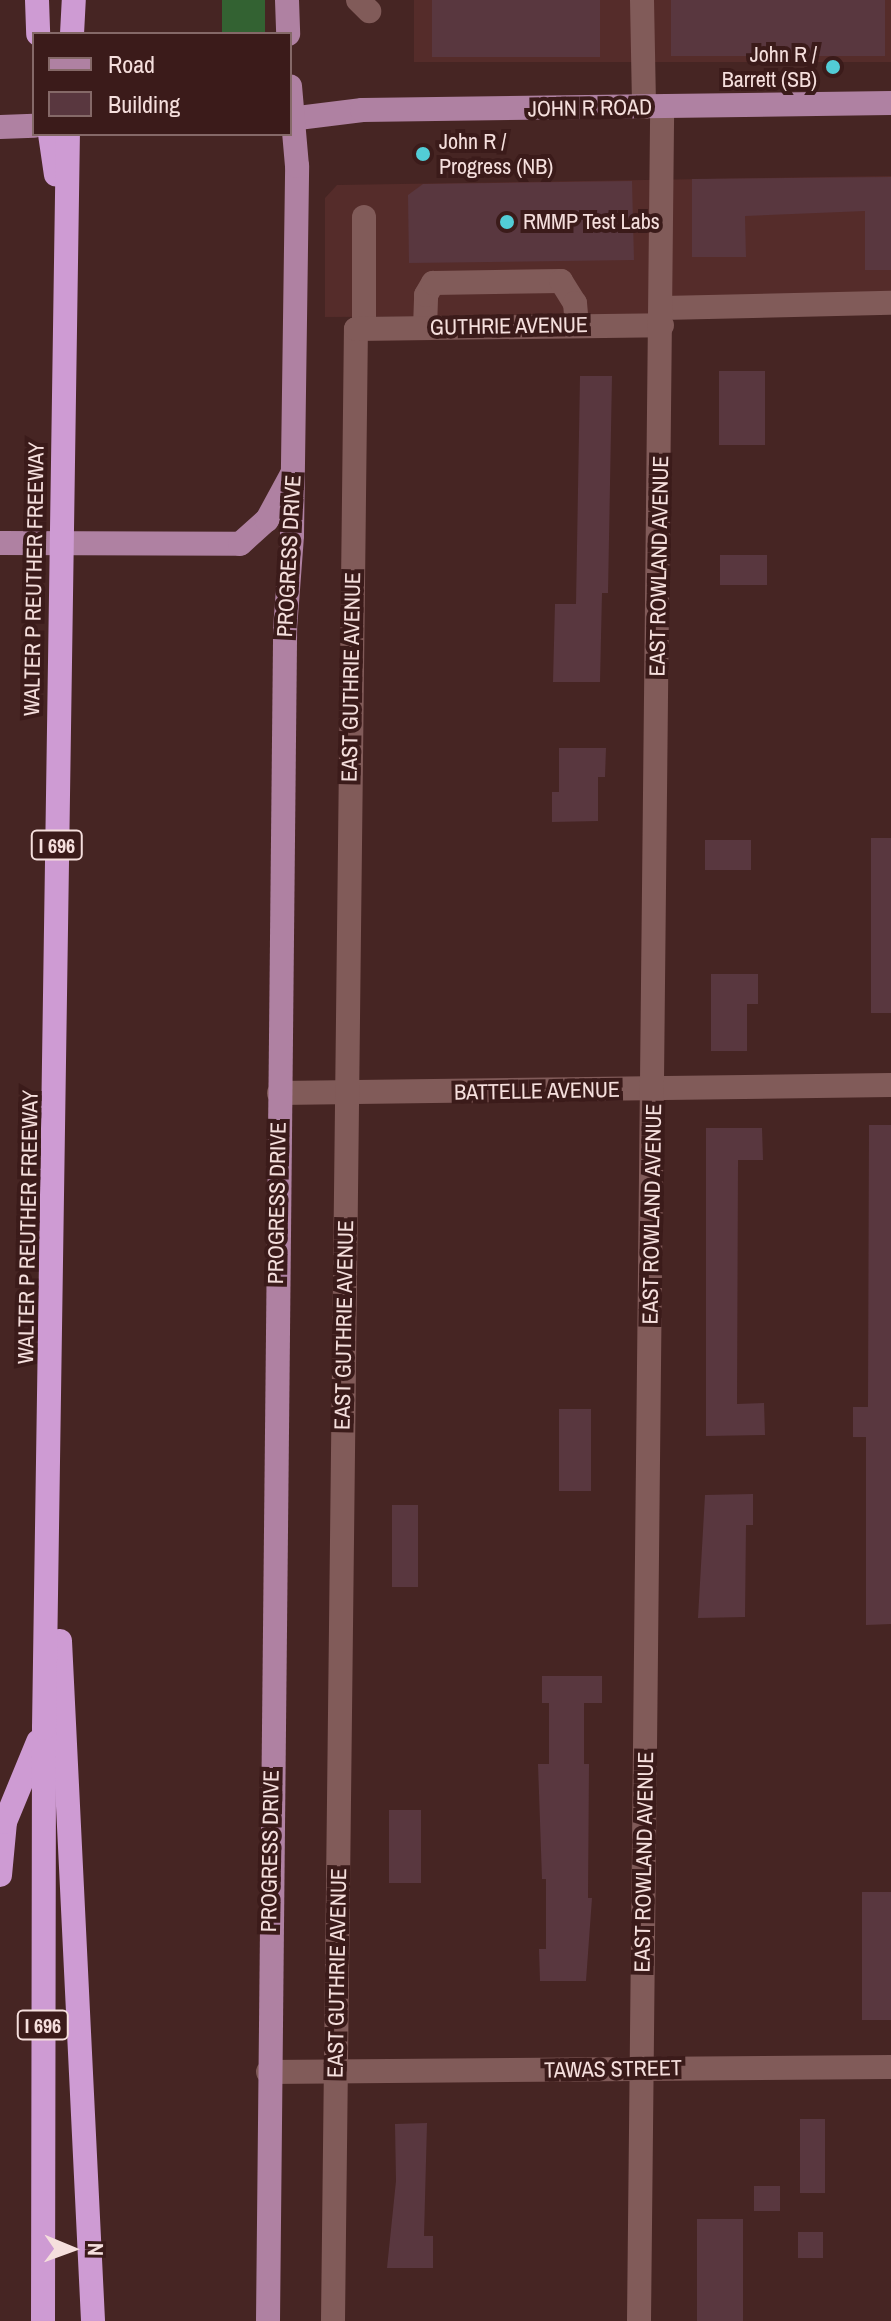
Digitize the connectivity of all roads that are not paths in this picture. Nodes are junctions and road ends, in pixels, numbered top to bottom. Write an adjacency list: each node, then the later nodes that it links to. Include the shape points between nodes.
1 (37, 0): 5 (highway)
2 (74, 0): 6 (highway)
3 (287, 0): 7 (main road)
4 (642, 0): 9 (street, EAST ROWLAND AVENUE)
5 (38, 32)
6 (72, 32)
7 (288, 32)
8 (891, 103): 9 (main road, JOHN R ROAD)
9 (653, 107): 10 (main road, JOHN R ROAD, via 362,110); 18 (street, EAST ROWLAND AVENUE)
10 (292, 119): 22 (main road, PROGRESS DRIVE)
11 (32, 126): 12 (main road)
12 (0, 127)
13 (50, 136): 16 (highway)
14 (68, 136): 16 (highway, WALTER P REUTHER FREEWAY / I 696)
15 (364, 217): 20 (street, EAST GUTHRIE AVENUE)
16 (64, 239): 28 (highway, WALTER P REUTHER FREEWAY / I 696)
17 (891, 303): 18 (street, GUTHRIE AVENUE)
18 (662, 316): 19 (street, GUTHRIE AVENUE); 25 (street, EAST ROWLAND AVENUE)
19 (577, 325): 21 (street, GUTHRIE AVENUE); 21 (street, via 575,303 561,281 433,283 426,295)
20 (360, 328): 21 (street, GUTHRIE AVENUE); 27 (street, EAST GUTHRIE AVENUE)
21 (425, 328)
22 (293, 472): 23 (main road, via 259,531 240,544); 26 (main road, PROGRESS DRIVE, via 285,629)
23 (0, 543)
24 (891, 1085): 25 (street, BATTELLE AVENUE)
25 (653, 1089): 27 (street, BATTELLE AVENUE); 32 (street, EAST ROWLAND AVENUE)
26 (279, 1093): 27 (street, BATTELLE AVENUE); 33 (main road, PROGRESS DRIVE)
27 (346, 1094): 34 (street, EAST GUTHRIE AVENUE)
28 (51, 1451): 29 (highway, WALTER P REUTHER FREEWAY / I 696); 36 (highway)
29 (44, 1728): 30 (highway, via 5,1822); 35 (highway, WALTER P REUTHER FREEWAY / I 696)
30 (0, 1875)
31 (891, 2067): 32 (street, TAWAS STREET)
32 (642, 2069): 34 (street, TAWAS STREET); 39 (street, EAST ROWLAND AVENUE)
33 (268, 2072): 34 (street, TAWAS STREET); 37 (main road, PROGRESS DRIVE)
34 (336, 2072): 38 (street, EAST GUTHRIE AVENUE)
35 (43, 2321)
36 (93, 2321)
37 (268, 2321)
38 (333, 2321)
39 (639, 2321)

